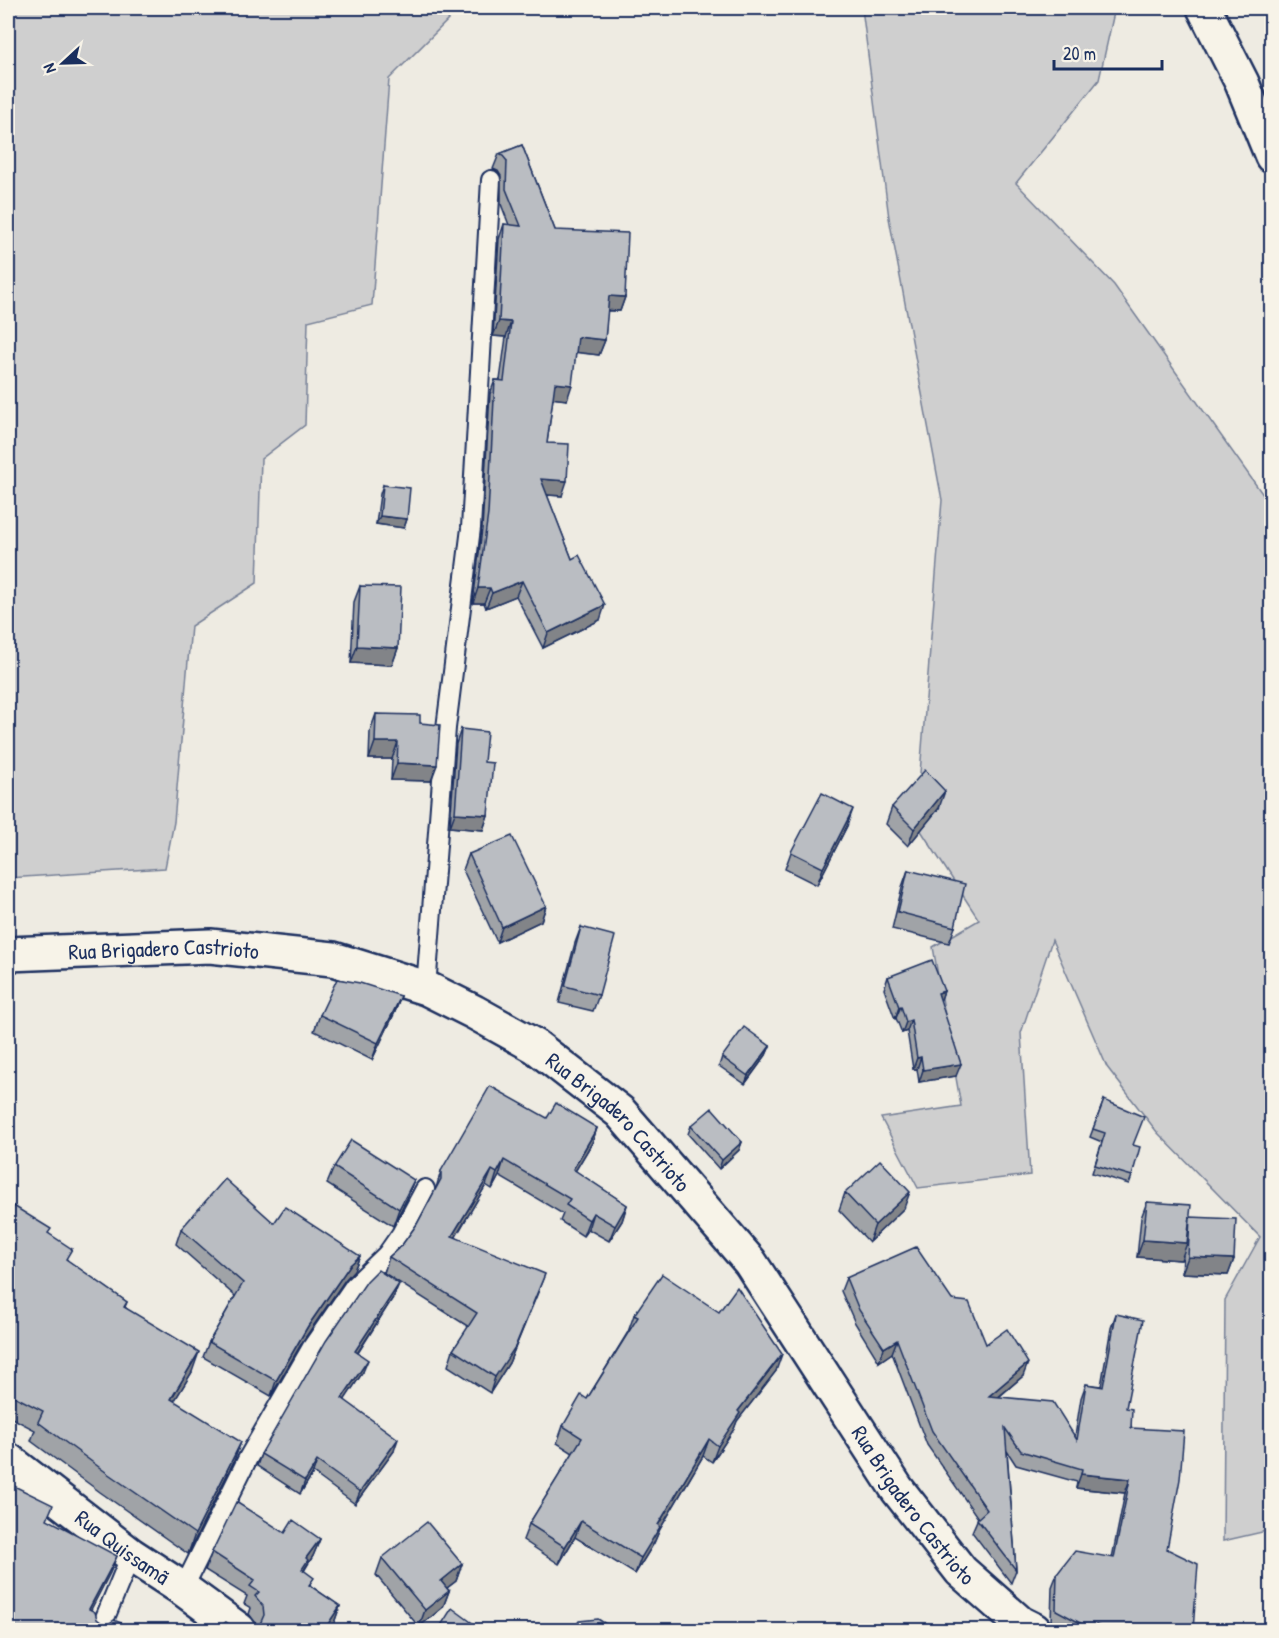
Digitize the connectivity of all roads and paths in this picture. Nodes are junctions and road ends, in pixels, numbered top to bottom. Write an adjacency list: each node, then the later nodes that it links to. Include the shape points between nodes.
1 (1204, 8): 2 (street, via 1242,83)
2 (1272, 156)
3 (490, 180): 5 (lane, via 471,528 446,728)
4 (8, 954): 5 (street, Rua Brigadero Castrioto, via 210,946 333,959)
5 (426, 988): 12 (street, Rua Brigadero Castrioto, via 536,1046 620,1112 750,1263 897,1489 961,1571 1020,1623)
6 (425, 1189): 9 (lane, via 387,1254 354,1287 312,1347 248,1458)
7 (8, 1460): 8 (street, Rua Quissamã)
8 (131, 1555): 9 (street, Rua Quissamã); 10 (lane)
9 (183, 1589): 11 (street, Rua Quissamã)
10 (100, 1630)
11 (239, 1630)
12 (1034, 1630)

